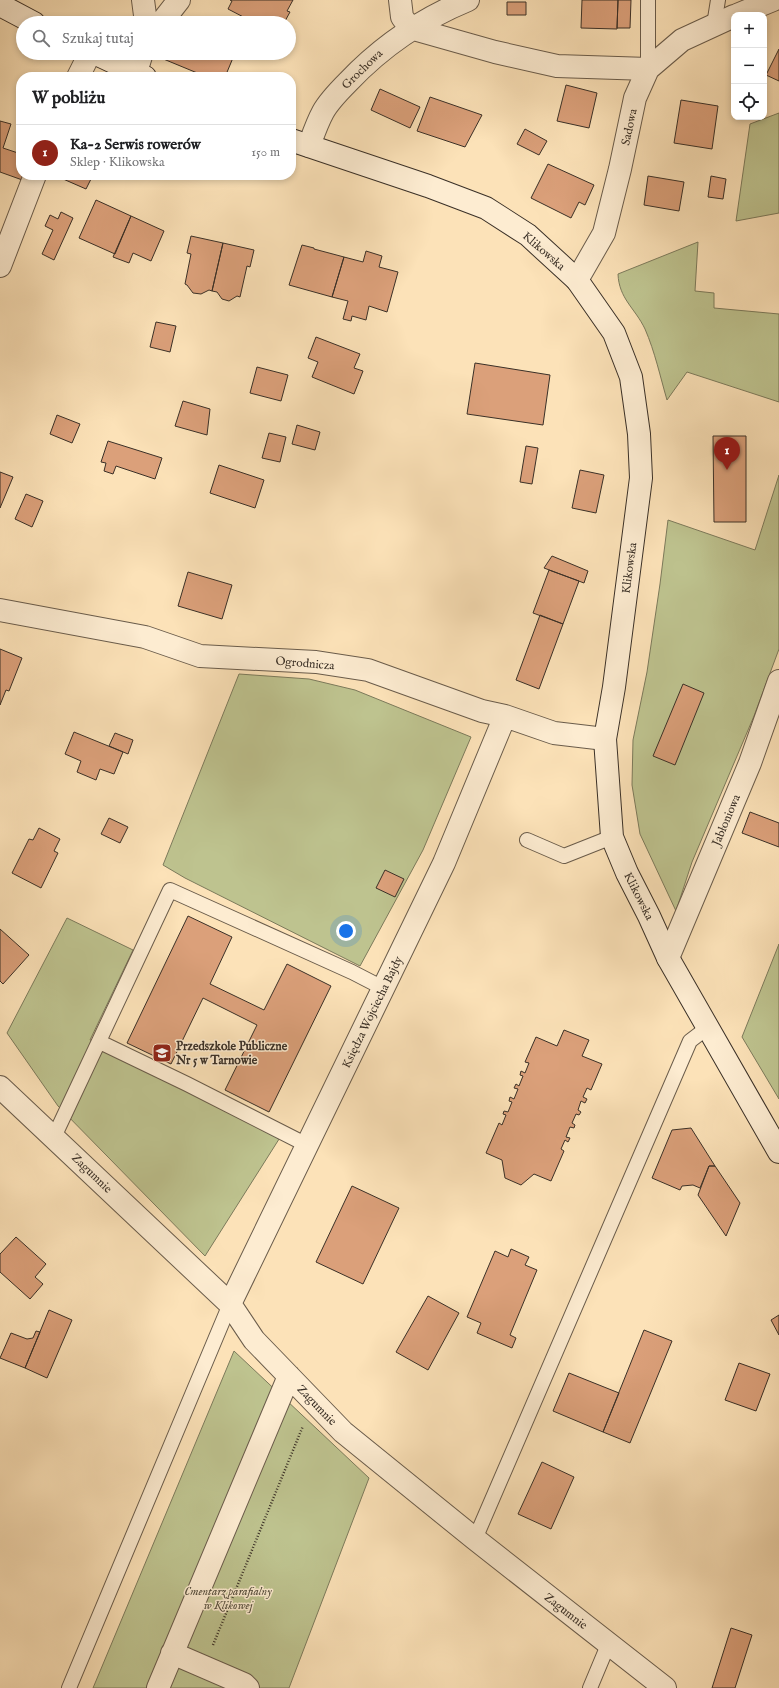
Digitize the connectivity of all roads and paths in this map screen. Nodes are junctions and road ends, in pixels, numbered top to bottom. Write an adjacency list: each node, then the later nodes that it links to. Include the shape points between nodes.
1 (143, 0): 11 (street)
2 (179, 0): 12 (street)
3 (400, 0): 15 (street, via 402,17)
4 (468, 0): 15 (street, Grochowa)
5 (648, 0): 19 (lane)
6 (718, 0): 14 (lane)
7 (773, 0): 9 (street)
8 (0, 5): 10 (street)
9 (744, 12)
10 (21, 16)
11 (145, 16)
12 (166, 16)
13 (731, 17): 14 (street, Sadowa)
14 (714, 25): 19 (street, Sadowa, via 682,40)
15 (410, 28): 19 (street, via 557,66); 21 (street, Grochowa, via 362,67 330,102)
16 (86, 60): 20 (street)
17 (118, 60): 18 (street)
18 (141, 67)
19 (648, 69): 24 (street, Sadowa, via 635,98 604,233)
20 (80, 72)
21 (300, 143): 24 (street, Klikowska, via 486,208 528,235)
22 (33, 180): 23 (street)
23 (0, 266)
24 (576, 280): 28 (street, Klikowska, via 614,333 631,377 639,434 641,478)
25 (0, 610): 27 (street, Ogrodnicza, via 145,637 200,656 316,662 368,670 482,711)
26 (779, 681): 31 (street, Jabłoniowa, via 750,763)
27 (505, 716): 28 (street, Ogrodnicza, via 554,733); 32 (street, Księdza Wojciecha Bajdy, via 444,863)
28 (605, 739): 29 (street, Klikowska)
29 (612, 837): 30 (lane, via 564,856); 31 (street, Klikowska, via 626,873)
30 (527, 840)
31 (668, 958): 33 (street, Klikowska)
32 (383, 988): 36 (lane, via 170,890); 37 (street, Księdza Wojciecha Bajdy)
33 (707, 1028): 38 (street, Klikowska); 42 (lane, via 690,1041)
34 (106, 1044): 37 (lane)
35 (0, 1087): 36 (street, Zagumnie)
36 (54, 1137): 39 (street, Zagumnie)
37 (307, 1145): 39 (street, Księdza Wojciecha Bajdy)
38 (779, 1152)
39 (230, 1304): 40 (street, Zagumnie, via 254,1340); 46 (lane)
40 (289, 1376): 42 (street, Zagumnie, via 343,1432); 44 (street)
41 (304, 1425): 45 (path)
42 (475, 1539): 43 (street, Zagumnie)
43 (608, 1644): 49 (lane); 50 (street, Zagumnie)
44 (172, 1653): 45 (street); 47 (street)
45 (204, 1666): 48 (street)
46 (69, 1688)
47 (158, 1688)
48 (248, 1688)
49 (590, 1688)
50 (665, 1688)

